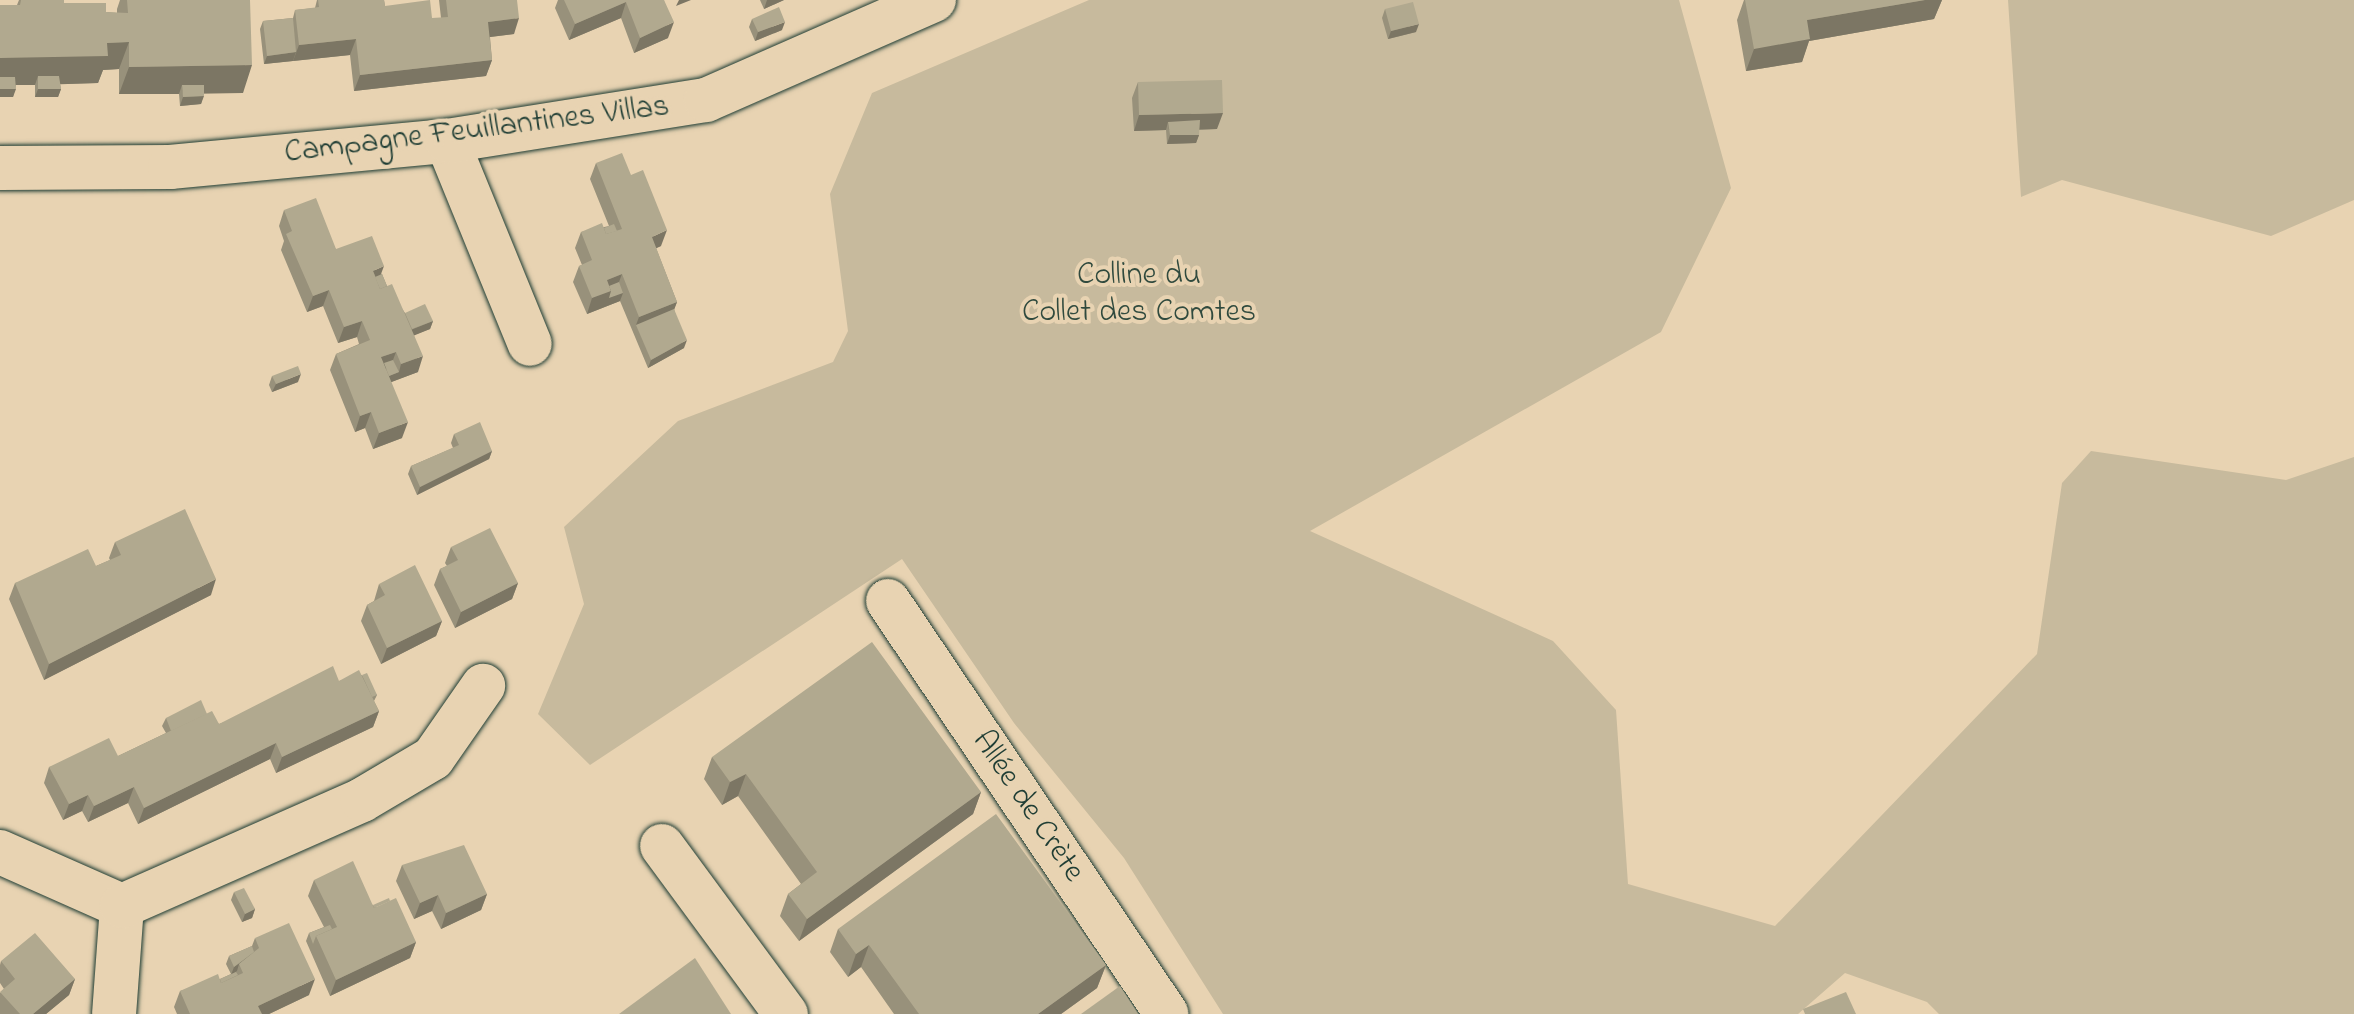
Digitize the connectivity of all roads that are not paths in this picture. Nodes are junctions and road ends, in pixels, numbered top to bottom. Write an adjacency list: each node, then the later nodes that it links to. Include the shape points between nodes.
1 (934, 0): 2 (street, Campagne Feuillantines Villas, via 706,100)
2 (447, 141): 3 (street, Campagne Feuillantines Villas, via 170,167); 4 (street)
3 (0, 168)
4 (530, 344)
5 (888, 601): 12 (street, Allée de Crète)
6 (483, 686): 9 (street, via 433,758 362,800)
7 (662, 846): 11 (street)
8 (0, 852): 9 (street)
9 (122, 906): 10 (street)
10 (114, 1014)
11 (786, 1014)
12 (1167, 1014)

